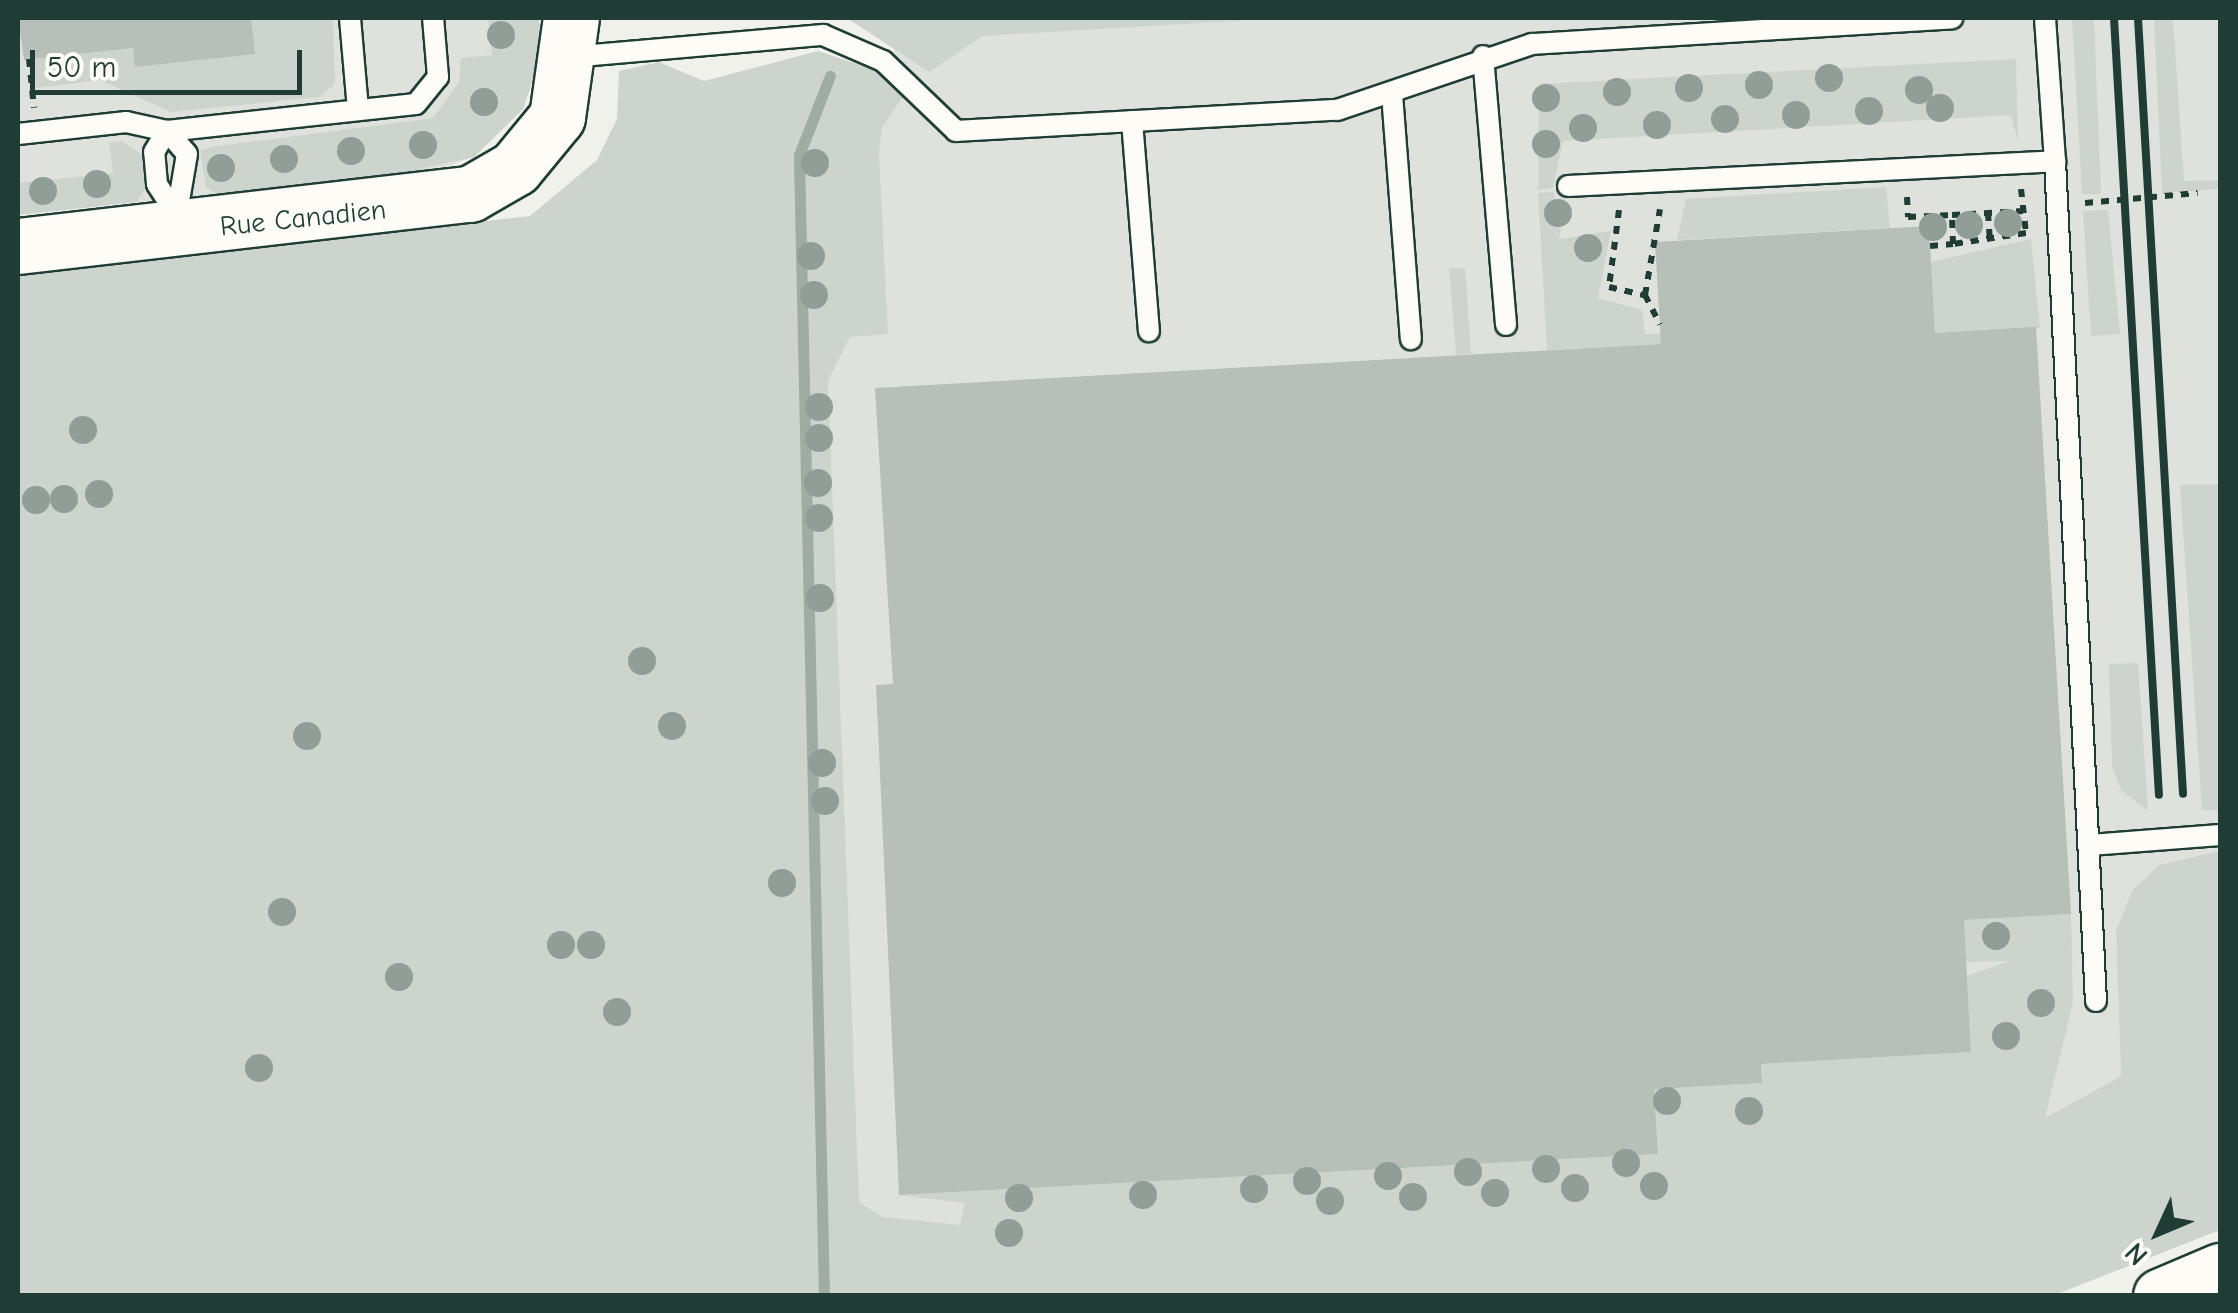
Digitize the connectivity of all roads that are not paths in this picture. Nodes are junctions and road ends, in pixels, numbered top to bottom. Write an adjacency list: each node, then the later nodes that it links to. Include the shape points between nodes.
1 (350, 18): 8 (lane)
2 (433, 18): 8 (lane, via 438,77 428,96)
3 (1952, 18): 6 (lane, via 1532,44)
4 (2045, 18): 12 (lane)
5 (570, 37): 9 (lane, via 823,36 883,61 956,130); 14 (main road, Rue Canadien, via 557,116 515,168 470,194)
6 (1483, 56): 7 (lane); 16 (lane)
7 (1392, 94): 9 (lane, via 1337,110); 18 (lane)
8 (358, 110): 10 (lane)
9 (1132, 121): 17 (lane)
10 (168, 130): 11 (lane, via 126,122); 14 (lane, via 156,168); 14 (lane, via 186,144 189,183)
11 (18, 134)
12 (2054, 161): 13 (lane); 20 (lane)
13 (1568, 186)
14 (175, 222): 15 (main road, Rue Canadien)
15 (18, 246)
16 (1506, 325)
17 (1148, 331)
18 (1411, 339)
19 (2220, 835): 20 (lane)
20 (2090, 845): 21 (lane)
21 (2096, 1000)
22 (2220, 1271): 23 (main road)
23 (2161, 1296)

